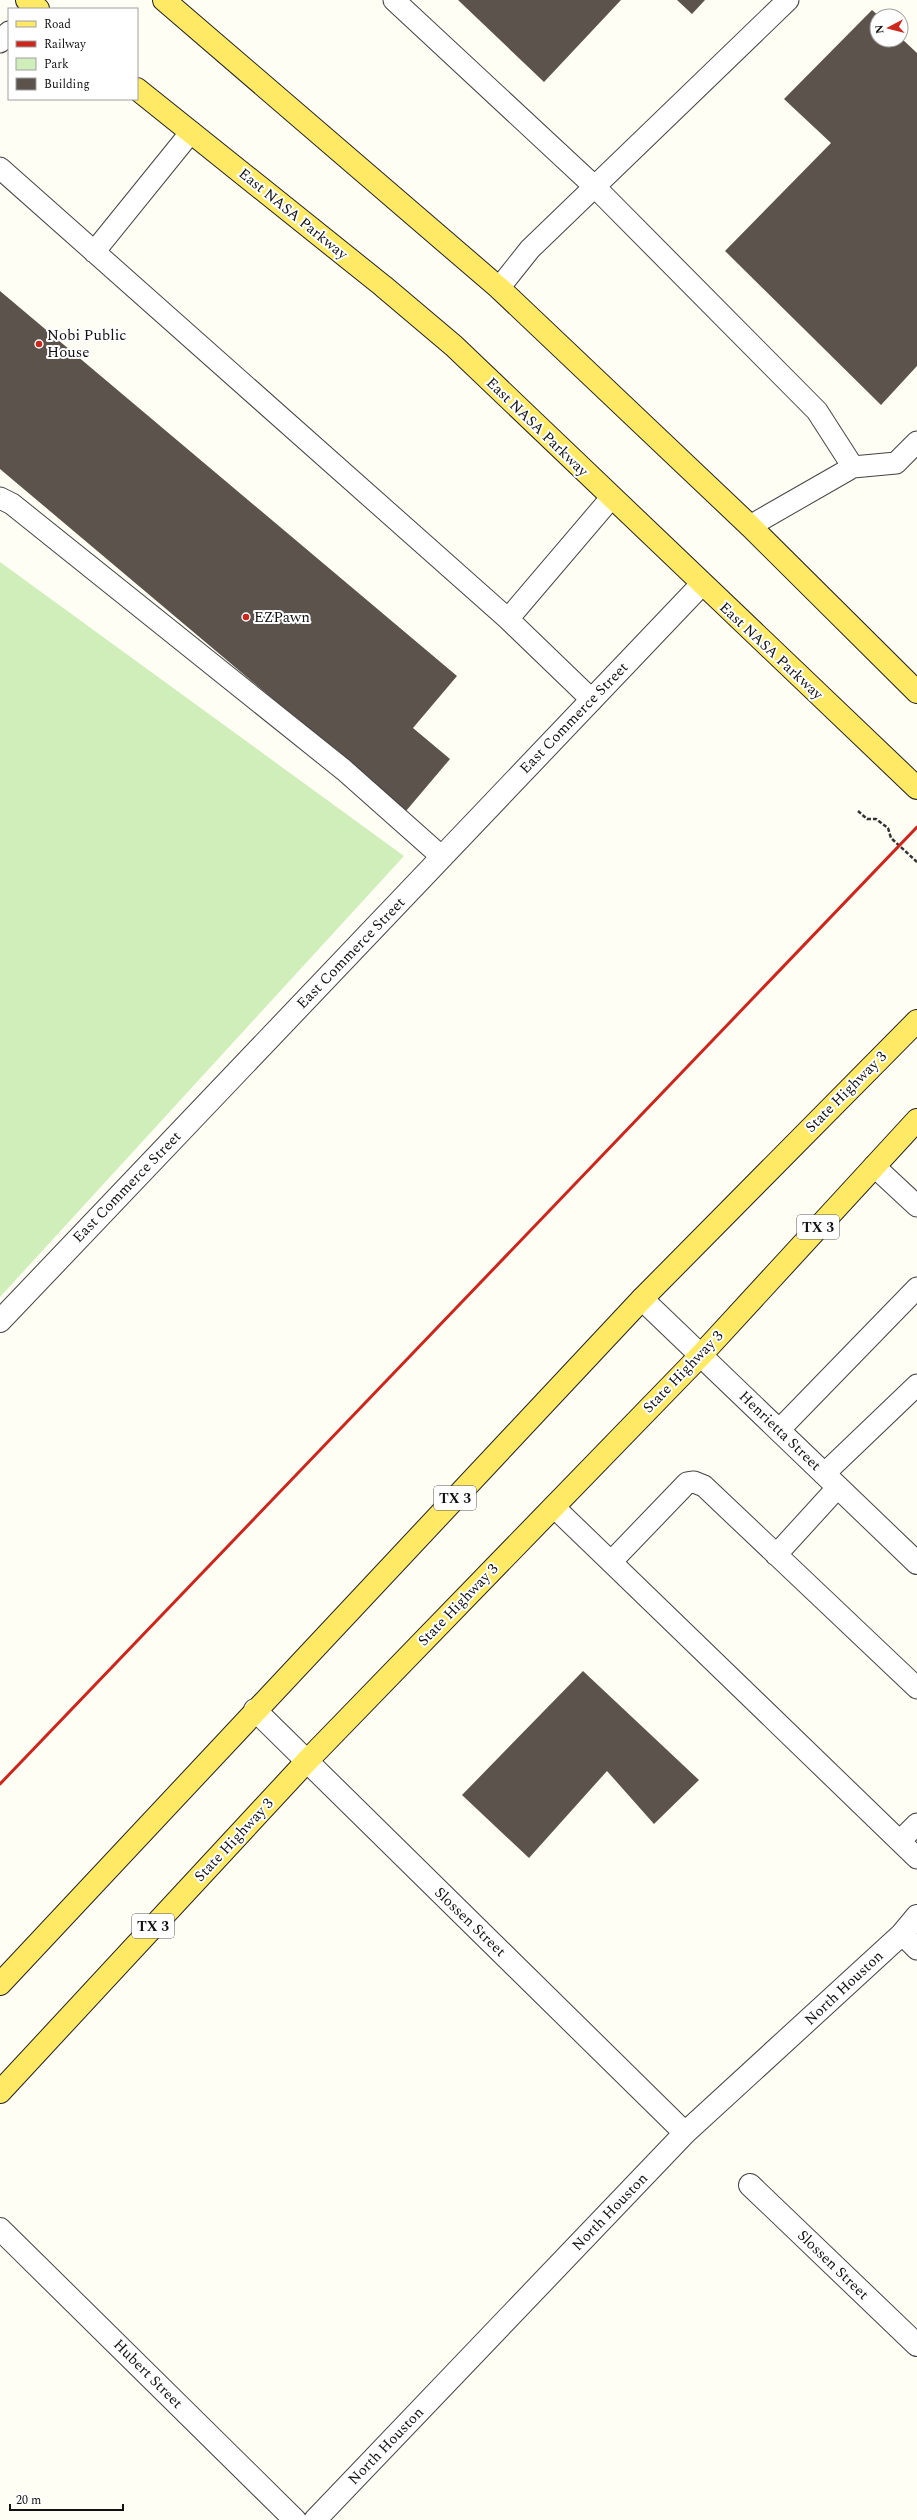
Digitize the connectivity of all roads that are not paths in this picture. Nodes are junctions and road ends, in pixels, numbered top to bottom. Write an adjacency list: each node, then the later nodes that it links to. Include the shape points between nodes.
1 (164, 0): 11 (main road)
2 (394, 0): 9 (lane)
3 (788, 0): 9 (lane)
4 (8, 33): 5 (lane)
5 (0, 42)
6 (138, 89): 7 (main road, East NASA Parkway)
7 (190, 132): 10 (lane); 15 (main road, East NASA Parkway, via 454,346)
8 (0, 168): 10 (lane)
9 (594, 187): 11 (lane, via 530,249); 13 (lane, via 817,411)
10 (94, 252): 18 (lane)
11 (499, 288): 16 (main road)
12 (917, 442): 13 (lane, via 896,463)
13 (853, 466): 16 (lane)
14 (0, 498): 22 (lane, via 12,504 344,770)
15 (611, 498): 17 (main road, East NASA Parkway); 18 (lane)
16 (750, 526): 19 (main road)
17 (701, 585): 20 (street, East Commerce Street); 21 (main road, East NASA Parkway)
18 (508, 619): 20 (lane)
19 (917, 692)
20 (592, 700): 22 (street, East Commerce Street)
21 (917, 788)
22 (442, 857): 29 (street, East Commerce Street)
23 (917, 1020): 28 (main road, State Highway 3 / TX 3)
24 (917, 1120): 25 (main road, State Highway 3 / TX 3)
25 (874, 1166): 26 (lane); 30 (main road, State Highway 3 / TX 3)
26 (917, 1206)
27 (917, 1288): 32 (lane)
28 (642, 1298): 30 (street, Henrietta Street); 39 (main road, State Highway 3 / TX 3)
29 (0, 1321)
30 (701, 1355): 32 (street, Henrietta Street); 34 (main road, State Highway 3 / TX 3)
31 (917, 1385): 33 (lane)
32 (779, 1430): 33 (street, Henrietta Street)
33 (831, 1480): 35 (lane); 37 (street, Henrietta Street)
34 (554, 1507): 36 (lane); 40 (main road, State Highway 3 / TX 3)
35 (776, 1555): 36 (lane, via 704,1486 694,1482 687,1483); 38 (lane)
36 (611, 1562): 42 (lane)
37 (917, 1563)
38 (917, 1688)
39 (255, 1710): 40 (street, Slossen Street); 46 (main road, State Highway 3 / TX 3)
40 (307, 1761): 47 (main road, State Highway 3 / TX 3); 48 (street, Slossen Street)
41 (917, 1824): 42 (lane)
42 (900, 1841): 43 (lane)
43 (917, 1858)
44 (917, 1916): 45 (street, North Houston)
45 (909, 1942): 48 (street, North Houston)
46 (0, 1984)
47 (0, 2092)
48 (685, 2133): 53 (street, North Houston)
49 (750, 2185): 51 (street, Slossen Street)
50 (0, 2229): 52 (street, Hubert Street)
51 (917, 2345)
52 (296, 2520)
53 (315, 2520)

